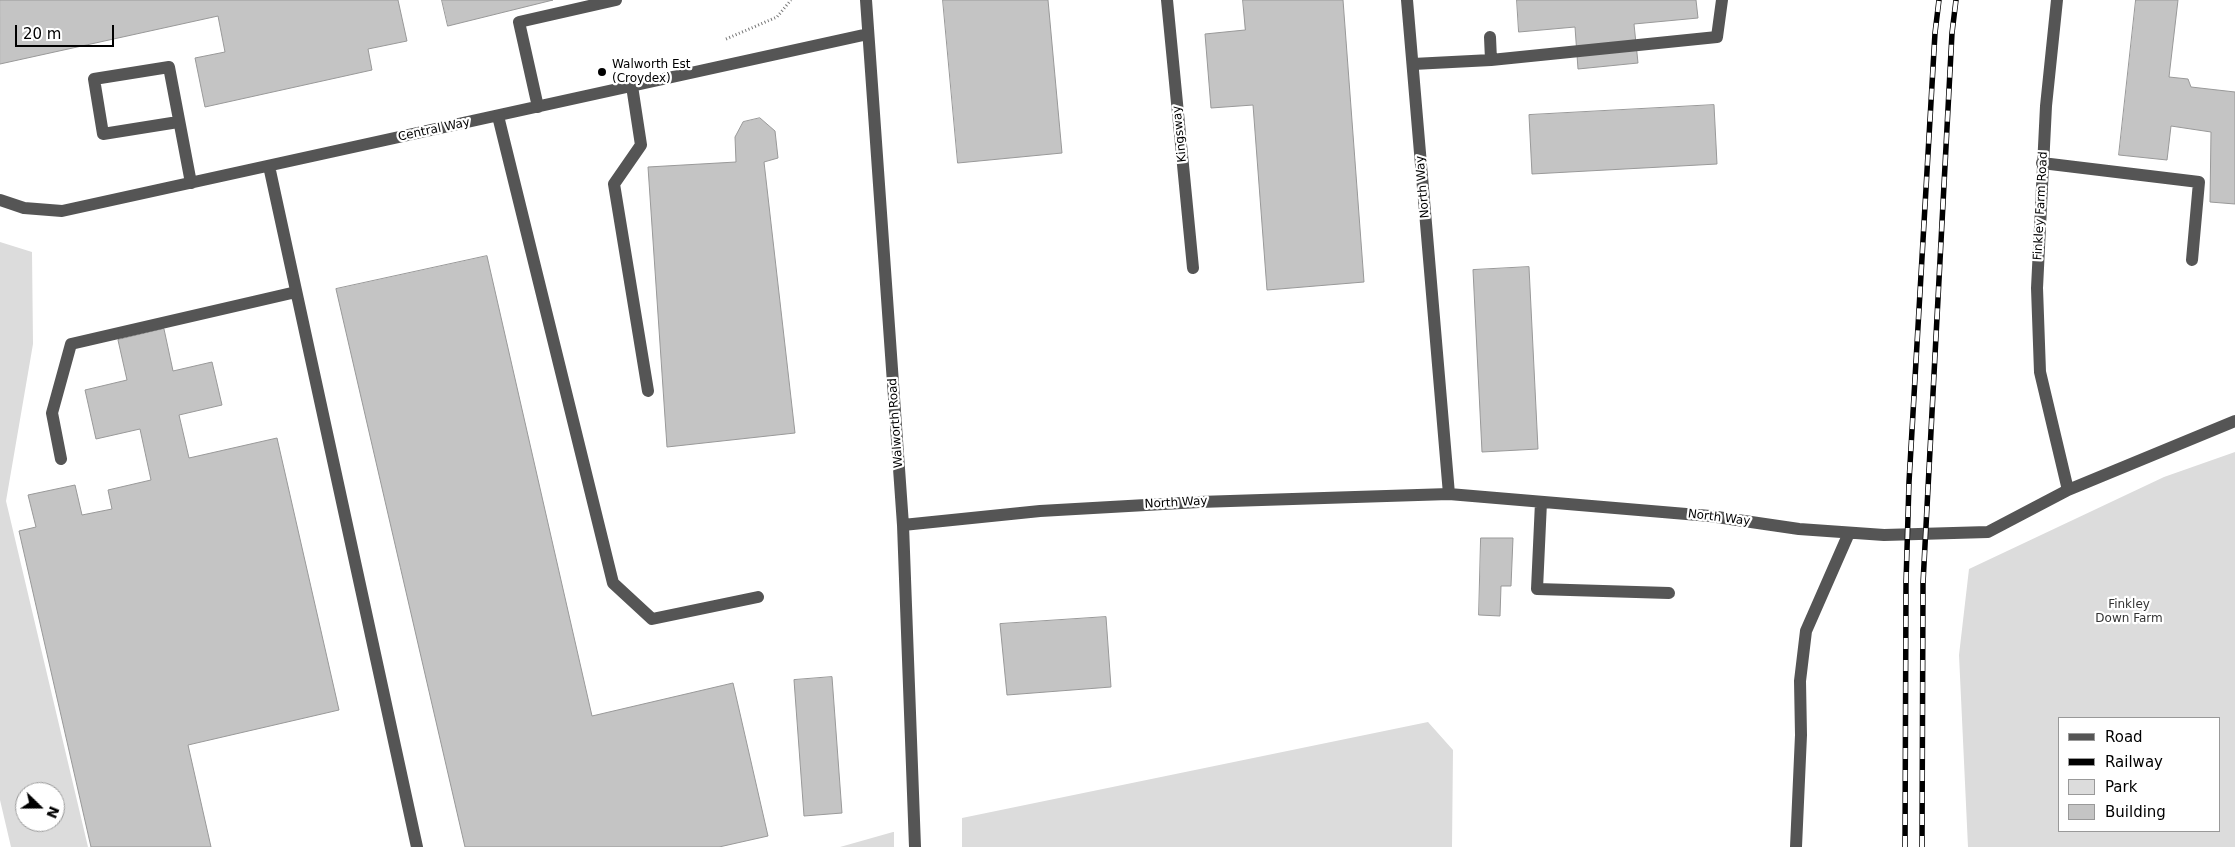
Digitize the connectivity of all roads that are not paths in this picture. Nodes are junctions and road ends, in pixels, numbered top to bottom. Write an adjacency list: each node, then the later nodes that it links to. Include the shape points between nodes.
1 (616, 0): 12 (street, via 519,22)
2 (866, 0): 7 (street, Walworth Road)
3 (1167, 0): 20 (street, Kingsway)
4 (1407, 0): 10 (street, North Way)
5 (1722, 0): 9 (street, via 1717,37)
6 (2057, 0): 15 (street, Finkley Farm Road)
7 (868, 34): 11 (street, Central Way); 28 (street, Walworth Road)
8 (1490, 37): 9 (street)
9 (1491, 60): 10 (street)
10 (1412, 64): 26 (street, North Way)
11 (632, 86): 12 (street, Central Way); 22 (street, via 641,145 614,184)
12 (538, 107): 13 (street, Central Way)
13 (498, 116): 16 (street, Central Way); 31 (street, via 613,583 652,619)
14 (178, 122): 14 (street, via 103,134 94,79 169,67); 17 (street)
15 (2042, 163): 19 (street, via 2199,182); 25 (street, Finkley Farm Road, via 2037,306 2040,372)
16 (269, 166): 17 (street, Central Way); 21 (street)
17 (191, 183): 18 (street, Central Way, via 62,211 24,208)
18 (0, 200)
19 (2192, 260)
20 (1192, 268)
21 (296, 292): 24 (street, via 71,344 52,413); 32 (street)
22 (648, 390)
23 (2235, 421): 25 (street)
24 (61, 459)
25 (2068, 490): 29 (street, North Way, via 1988,532)
26 (1449, 494): 27 (street, North Way); 28 (street, North Way, via 1040,511)
27 (1541, 502): 29 (street, North Way, via 1710,516); 30 (street, via 1538,588)
28 (903, 525): 33 (street, Walworth Road)
29 (1849, 533): 34 (street, via 1806,631 1800,681)
30 (1669, 593)
31 (758, 597)
32 (417, 847)
33 (915, 847)
34 (1796, 847)

